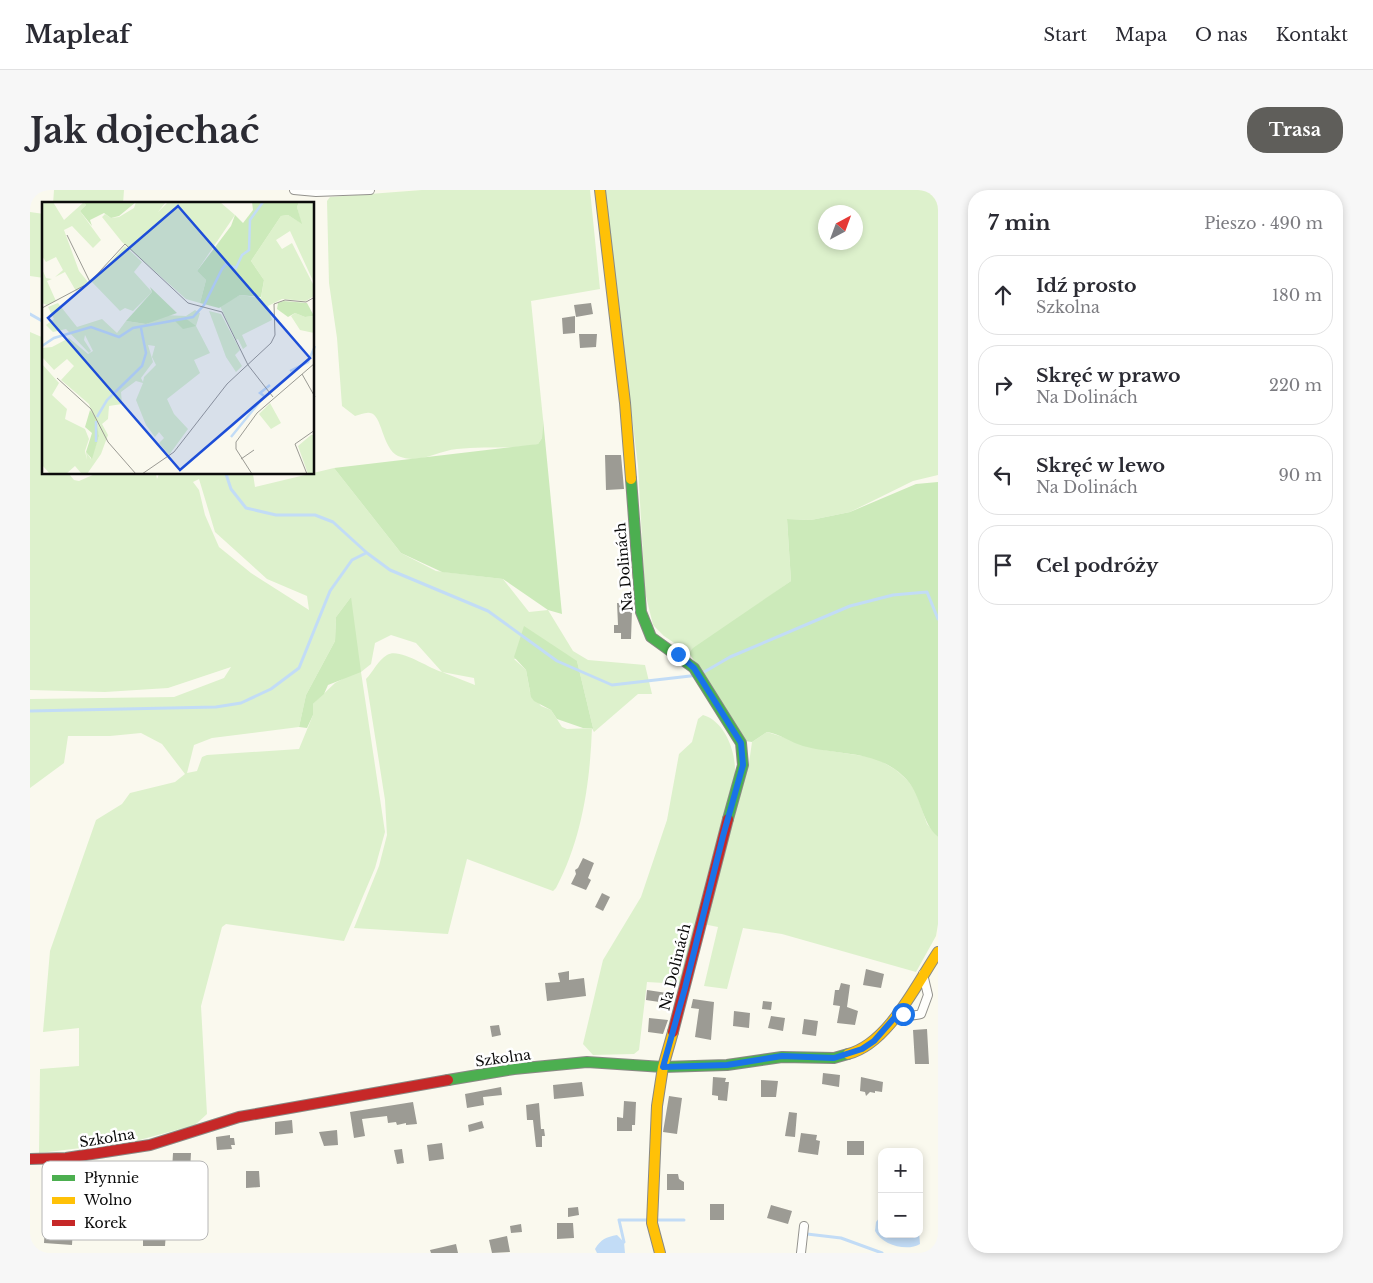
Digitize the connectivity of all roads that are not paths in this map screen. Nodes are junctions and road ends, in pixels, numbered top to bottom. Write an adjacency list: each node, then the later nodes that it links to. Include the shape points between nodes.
1 (294, 190): 4 (street)
2 (370, 190): 4 (street)
3 (600, 190): 8 (street, Na Dolinách, via 625,403 641,612 651,637 694,668 741,743 743,765)
4 (323, 191)
5 (938, 952): 6 (street, Szkolna)
6 (923, 974): 7 (street, Szkolna); 7 (street, via 928,995 921,1014)
7 (895, 1017): 8 (street, Szkolna, via 874,1041 857,1052 834,1058 782,1056 727,1065)
8 (663, 1067): 9 (street, Szkolna, via 587,1062 514,1069 240,1117 150,1145 66,1158); 11 (street, Na Dolinách, via 657,1106 652,1218)
9 (30, 1159)
10 (804, 1226): 12 (street)
11 (661, 1252)
12 (801, 1253)

